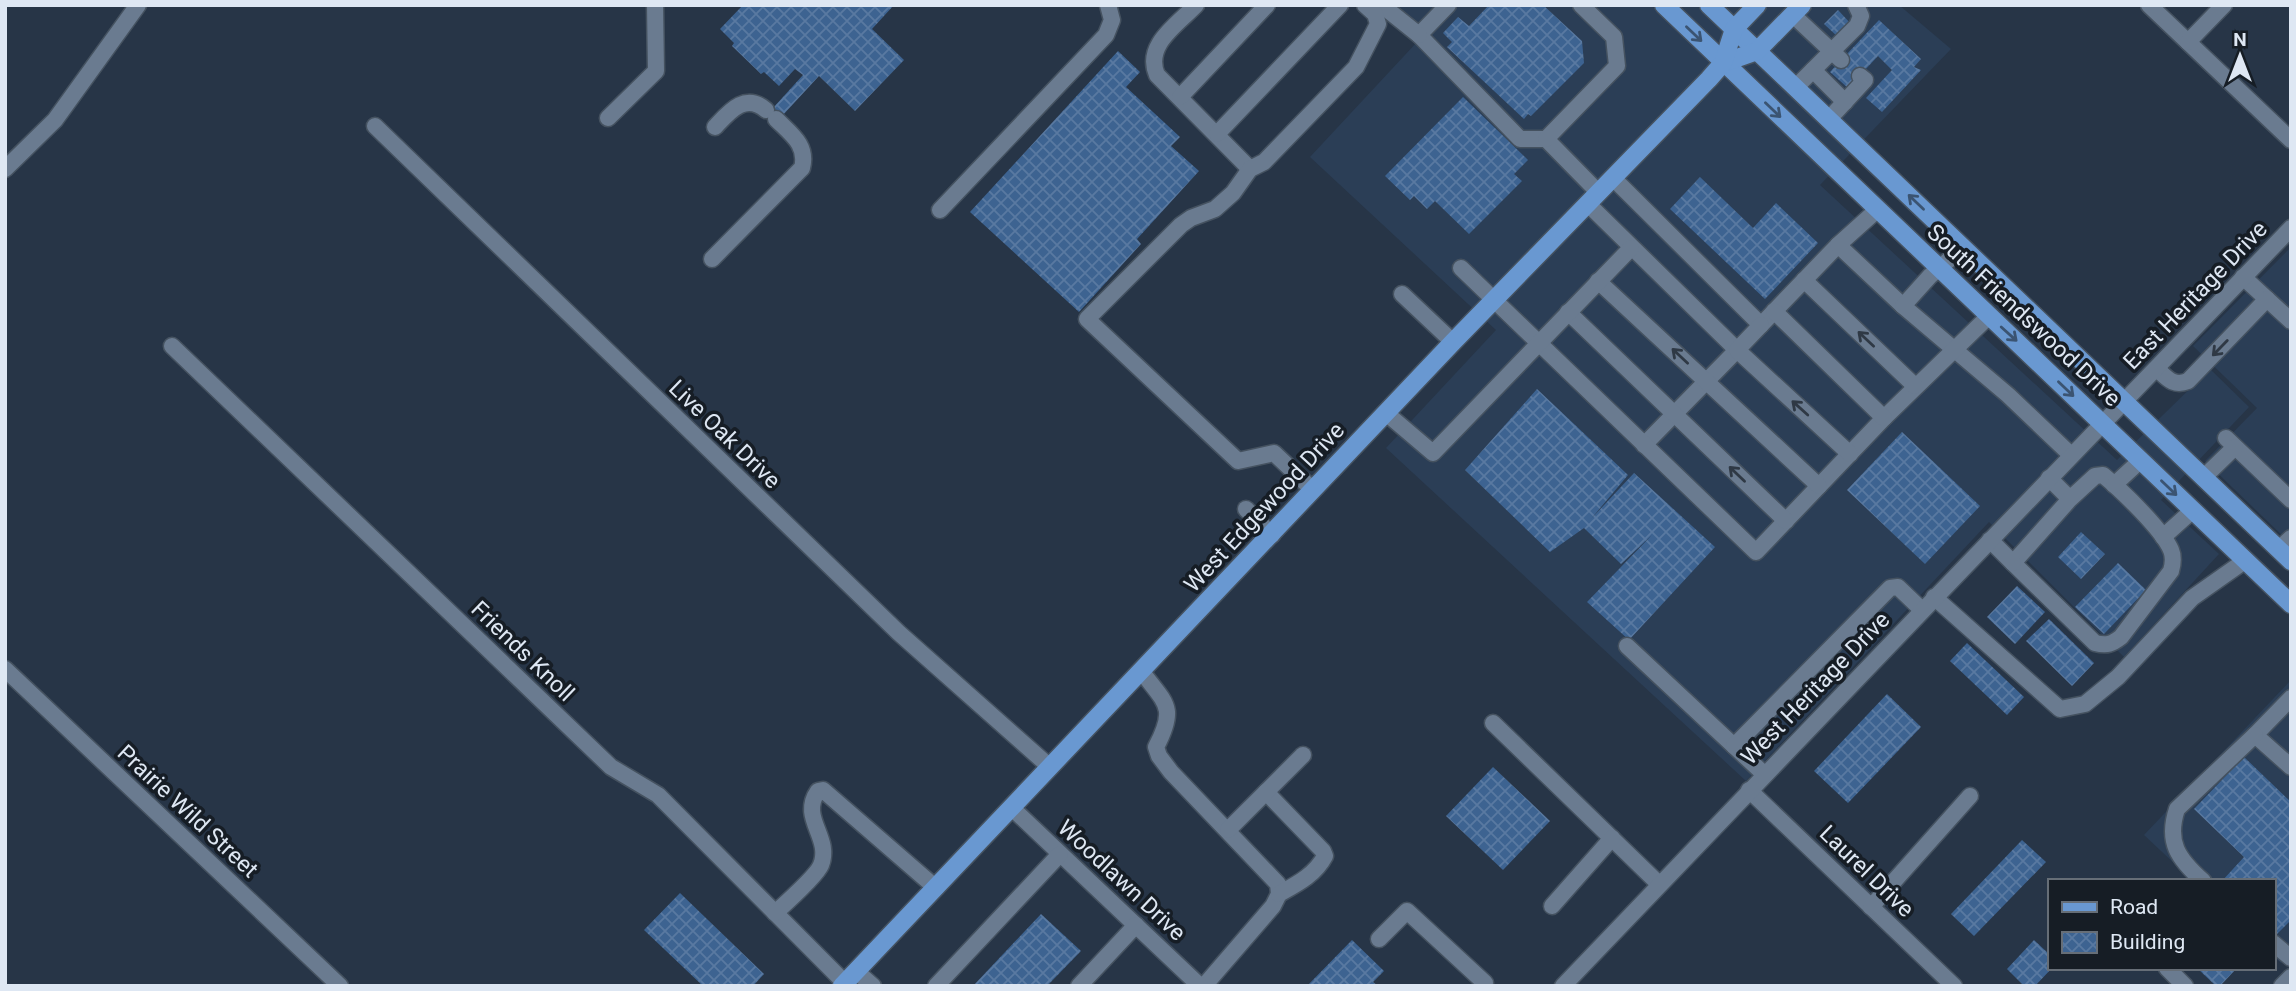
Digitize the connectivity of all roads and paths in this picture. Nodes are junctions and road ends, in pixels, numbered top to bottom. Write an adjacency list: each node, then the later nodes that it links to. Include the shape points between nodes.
1 (138, 5): 35 (street, via 55,120)
2 (655, 5): 28 (street, via 656,71)
3 (1108, 5): 39 (street, via 1112,20 1106,35)
4 (1196, 5): 26 (street, via 1156,45 1153,55 1157,75)
5 (1267, 5): 26 (street)
6 (1340, 5): 32 (street)
7 (1448, 5): 18 (street)
8 (1581, 5): 33 (street, via 1614,37 1616,66)
9 (1664, 5): 22 (main road, South Friendswood Drive, one-way to 22)
10 (1709, 5): 17 (main road, South Friendswood Drive)
11 (1757, 5): 17 (main road)
12 (1856, 5): 21 (street, via 1861,20)
13 (2149, 5): 19 (street)
14 (2224, 5): 19 (street)
15 (1377, 8): 18 (street); 36 (street, via 1378,24 1356,67 1264,162)
16 (1798, 10): 20 (main road); 21 (street)
17 (1734, 29): 20 (main road, South Friendswood Drive); 22 (main road)
18 (1419, 35): 33 (street, via 1520,139)
19 (2188, 42): 34 (street)
20 (1757, 51): 22 (main road); 25 (main road, South Friendswood Drive)
21 (1837, 56): 23 (street)
22 (1723, 63): 37 (main road, West Edgewood Drive); 40 (main road, South Friendswood Drive, one-way to 40)
23 (1813, 70): 25 (street); 27 (street)
24 (1860, 76): 27 (street, via 1865,80)
25 (1796, 87): 29 (main road, South Friendswood Drive)
26 (1180, 97): 32 (street)
27 (1845, 102): 29 (street)
28 (608, 118)
29 (1829, 119): 44 (main road, South Friendswood Drive, one-way to 29)
30 (375, 126): 104 (street, Live Oak Drive, via 890,624)
31 (715, 127): 45 (street, via 736,105 755,103 801,143 804,160 802,168)
32 (1217, 134): 36 (street)
33 (1546, 139): 38 (street)
34 (2291, 139)
35 (5, 169)
36 (1250, 169): 81 (street, via 1222,204 1181,225 1087,319 1238,461 1274,453)
37 (1613, 178): 38 (main road, West Edgewood Drive); 59 (street)
38 (1594, 199): 43 (street); 53 (main road, West Edgewood Drive)
39 (940, 210)
40 (1877, 210): 42 (street); 47 (main road, South Friendswood Drive)
41 (2291, 228): 48 (street, East Heritage Drive)
42 (1838, 245): 49 (street); 54 (street)
43 (1631, 248): 50 (street); 64 (street)
44 (1962, 248): 47 (street); 68 (main road, South Friendswood Drive)
45 (712, 259)
46 (1461, 268): 53 (street)
47 (1939, 268): 54 (street); 57 (main road, South Friendswood Drive)
48 (2243, 277): 52 (street); 65 (street, East Heritage Drive)
49 (1804, 280): 55 (street); 67 (street, one-way to 49)
50 (1598, 281): 56 (street); 66 (street, one-way to 50)
51 (1402, 294): 60 (street)
52 (2267, 299): 58 (street); 65 (street, one-way to 65, via 2188,381 2174,384)
53 (1494, 300): 60 (main road, West Edgewood Drive); 61 (street)
54 (1903, 306): 63 (street)
55 (1774, 311): 59 (street); 71 (street)
56 (1568, 312): 61 (street); 70 (street)
57 (1989, 316): 63 (street); 72 (main road, South Friendswood Drive, one-way to 72)
58 (2291, 321)
59 (1761, 325): 64 (street)
60 (1453, 342): 69 (main road, West Edgewood Drive)
61 (1536, 344): 69 (street, via 1433,453); 73 (street)
62 (173, 346): 120 (street, Friends Knoll, via 611,767 657,795)
63 (1953, 348): 67 (street); 75 (street)
64 (1737, 350): 66 (street); 74 (street, one-way to 64)
65 (2157, 369): 68 (street, East Heritage Drive)
66 (1707, 381): 70 (street); 80 (street)
67 (1915, 386): 71 (street)
68 (2124, 402): 72 (street, East Heritage Drive); 78 (main road, South Friendswood Drive)
69 (1387, 413): 81 (main road, West Edgewood Drive)
70 (1674, 414): 73 (street); 86 (street, one-way to 70)
71 (1884, 418): 74 (street)
72 (2103, 423): 75 (street, West Heritage Drive); 76 (main road, South Friendswood Drive)
73 (1644, 445): 86 (street, via 1756,552)
74 (1850, 454): 80 (street)
75 (2071, 455): 77 (street, West Heritage Drive)
76 (2141, 460): 79 (street); 85 (main road, South Friendswood Drive, one-way to 85)
77 (2049, 478): 82 (street); 89 (street, West Heritage Drive)
78 (2203, 478): 83 (street, via 2230,443); 90 (main road, South Friendswood Drive)
79 (2114, 485): 82 (street, via 2103,475 2095,475); 88 (street)
80 (1819, 486): 86 (street)
81 (1313, 490): 87 (main road, West Edgewood Drive)
82 (2070, 499): 92 (street)
83 (2291, 500)
84 (1246, 509): 87 (street)
85 (2193, 510): 88 (street); 91 (main road, South Friendswood Drive)
86 (1786, 521)
87 (1272, 535): 98 (main road, West Edgewood Drive)
88 (2163, 537): 92 (street, via 2172,551 2171,571 2112,644 2095,643)
89 (1990, 540): 92 (street); 93 (street, West Heritage Drive)
90 (2287, 550)
91 (2246, 560): 93 (street, via 2192,598 2118,677 2085,704 2060,709); 94 (main road, South Friendswood Drive)
92 (2013, 563)
93 (1934, 597): 95 (street, West Heritage Drive)
94 (2291, 604)
95 (1922, 610): 102 (street, via 1898,587 1890,588); 106 (street, West Heritage Drive)
96 (1627, 646): 102 (street)
97 (5, 669): 130 (street, Prairie Wild Street)
98 (1142, 672): 104 (main road, West Edgewood Drive); 111 (street, via 1167,706 1169,718 1156,747 1159,756)
99 (2291, 698): 101 (street)
100 (1493, 723): 112 (street)
101 (2255, 735): 105 (street); 114 (street, via 2177,809 2172,822 2176,851)
102 (1734, 746): 106 (street)
103 (1303, 755): 108 (street)
104 (1050, 767): 110 (main road, West Edgewood Drive)
105 (2291, 767)
106 (1764, 774): 107 (street, West Heritage Drive)
107 (1749, 790): 115 (street, West Heritage Drive); 119 (street, Laurel Drive)
108 (1266, 792): 111 (street); 117 (street, via 1325,856 1303,881)
109 (1970, 796): 119 (street)
110 (1012, 808): 113 (street, Woodlawn Drive); 116 (main road, West Edgewood Drive)
111 (1228, 830): 117 (street, via 1275,878)
112 (1612, 838): 115 (street); 118 (street)
113 (1060, 854): 121 (street, Woodlawn Drive); 132 (street)
114 (2201, 879)
115 (1659, 884): 135 (street, West Heritage Drive)
116 (936, 888): 120 (street, via 823,790 813,799 811,812 824,847 821,866); 127 (main road, West Edgewood Drive)
117 (1279, 894): 134 (street, via 1260,923)
118 (1552, 906)
119 (1871, 907): 128 (street, Laurel Drive)
120 (775, 914): 127 (street, Friends Knoll)
121 (1136, 925): 133 (street); 134 (street, Woodlawn Drive)
122 (1379, 939): 129 (street, via 1407,911)
123 (2275, 945): 124 (street)
124 (2291, 958)
125 (2169, 970): 137 (street)
126 (2291, 977): 138 (street)
127 (848, 980): 131 (street, Friends Knoll)
128 (1936, 980): 136 (street, Laurel Drive)
129 (1485, 985)
130 (340, 986)
131 (873, 986)
132 (936, 986)
133 (1079, 986)
134 (1202, 986)
135 (1563, 986)
136 (1954, 986)
137 (2185, 986)
138 (2282, 986)

